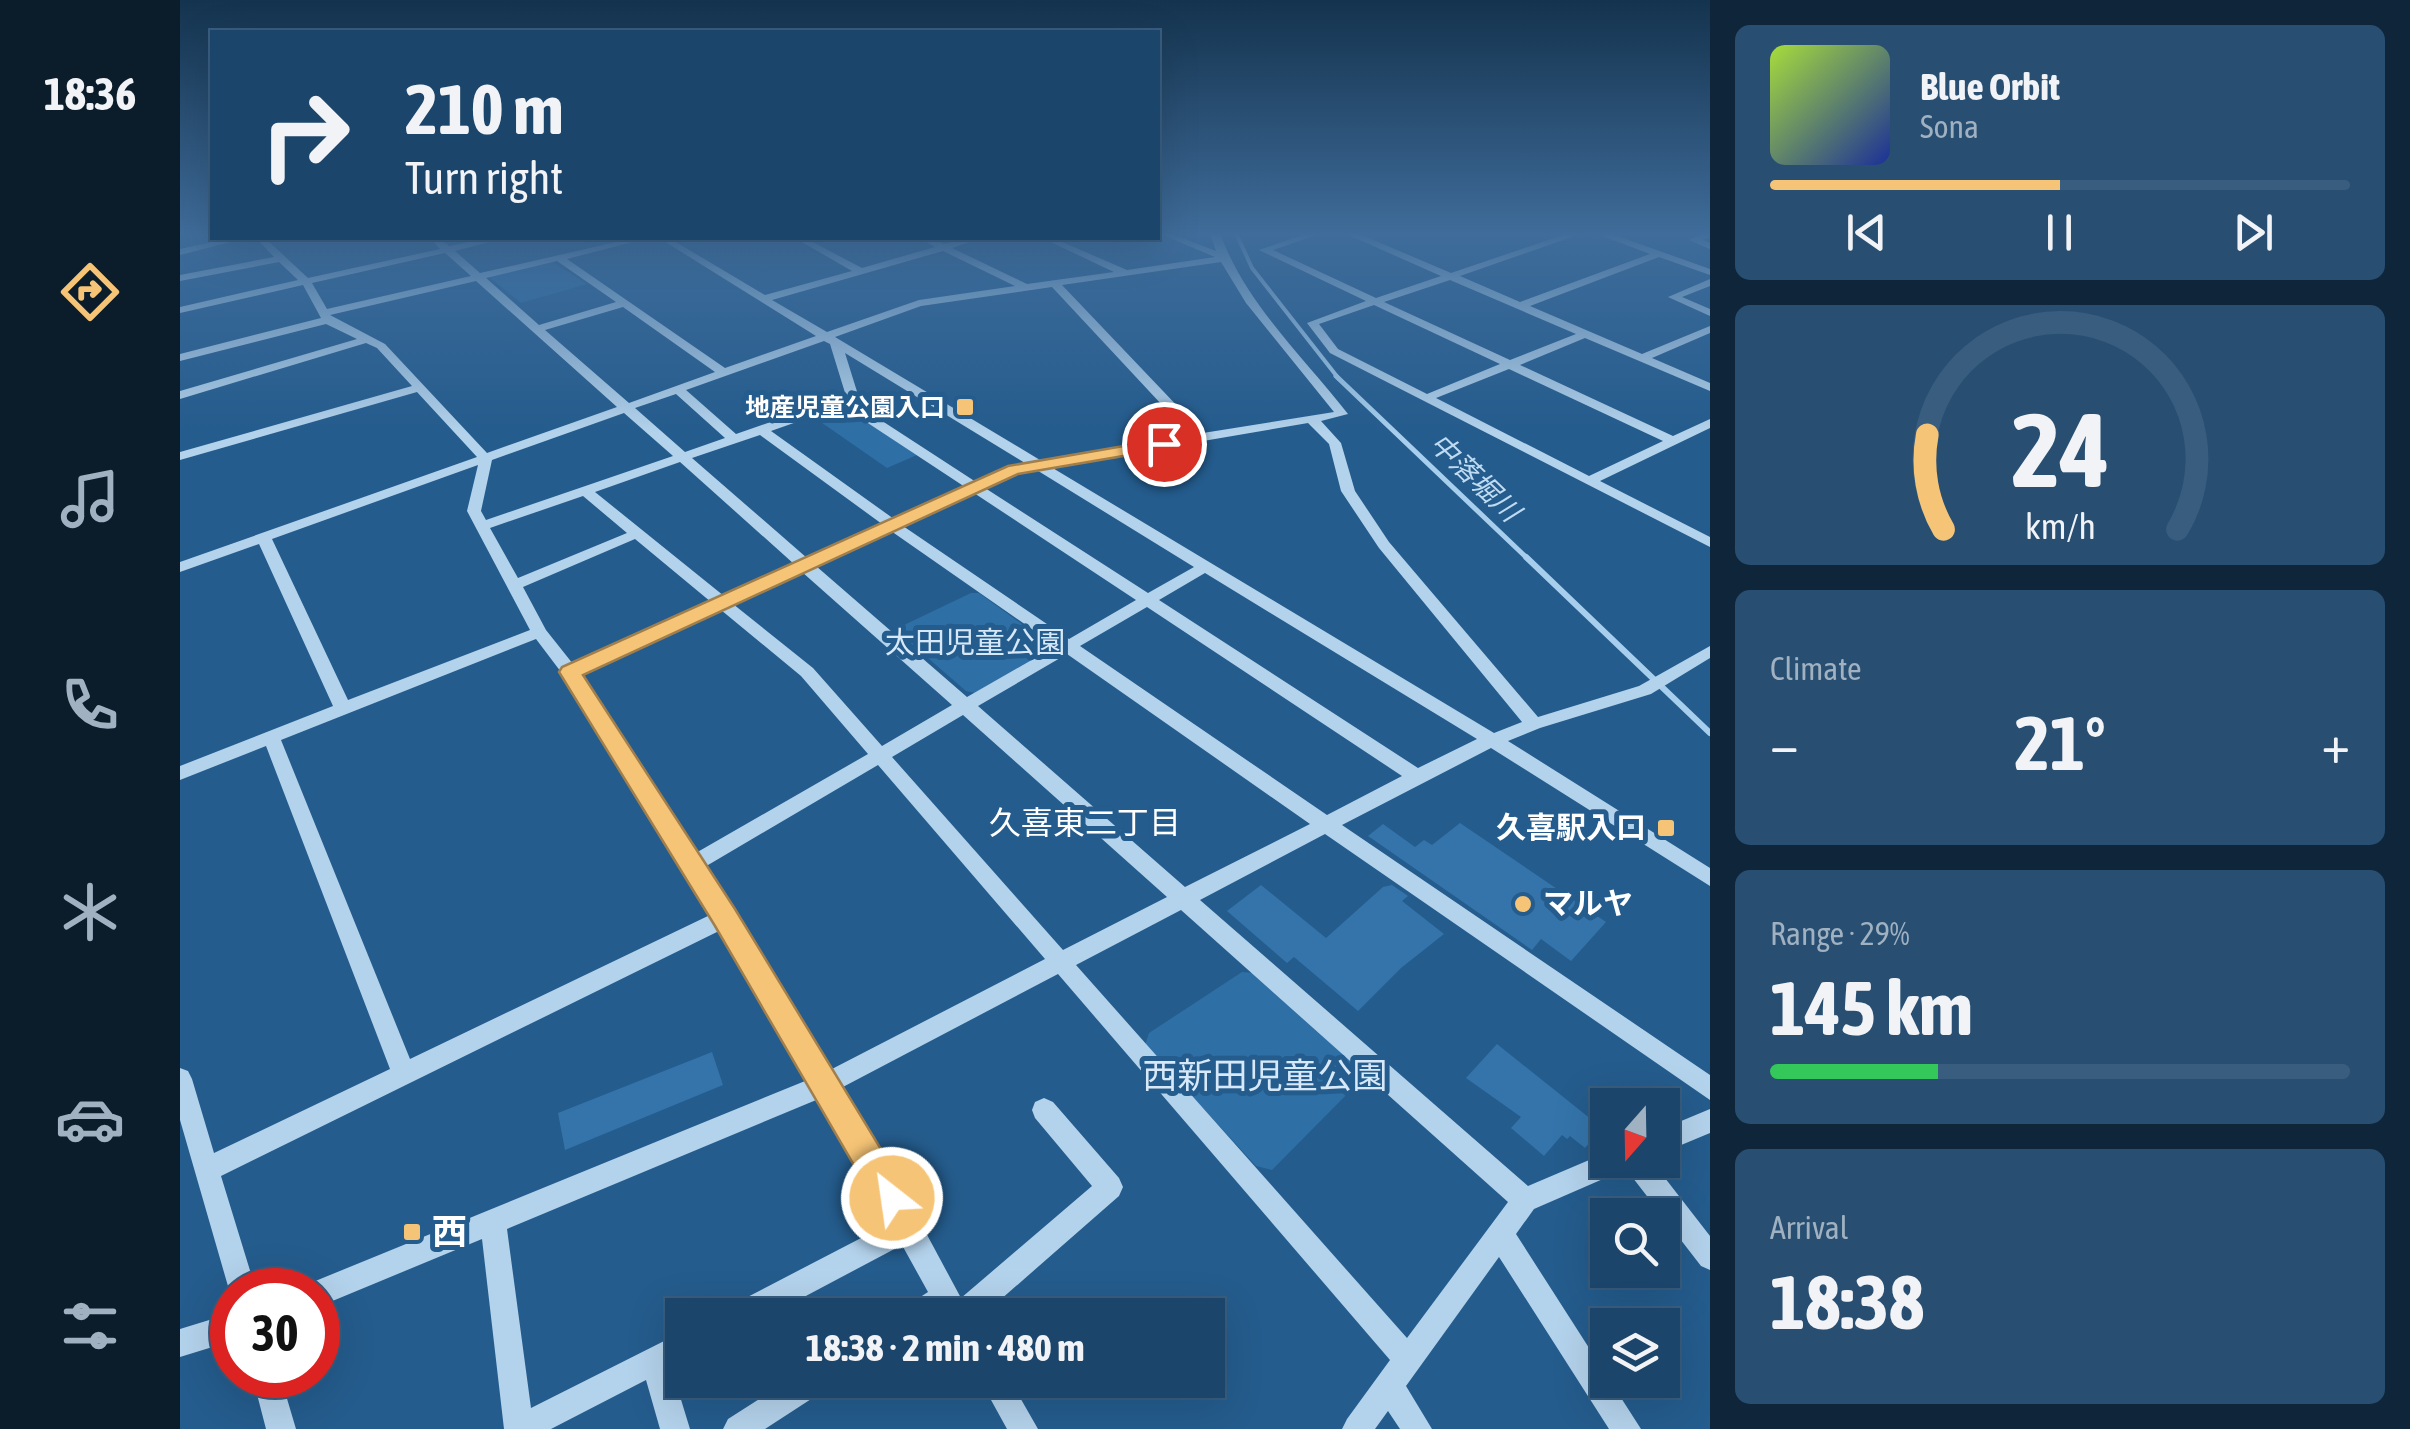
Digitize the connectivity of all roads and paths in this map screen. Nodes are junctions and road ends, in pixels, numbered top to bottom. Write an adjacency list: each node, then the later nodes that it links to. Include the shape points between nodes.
1 (226, 300): 18 (street)
2 (316, 300): 20 (street)
3 (390, 300): 20 (street)
4 (504, 300): 22 (street)
5 (620, 300): 16 (street)
6 (767, 300): 24 (street)
7 (945, 300): 24 (street, via 919,303)
8 (1070, 300): 40 (street)
9 (1252, 300): 37 (street, via 1342,414)
10 (1367, 300): 15 (street)
11 (1379, 300): 15 (street)
12 (1506, 300): 17 (street)
13 (1537, 300): 17 (street)
14 (1678, 300): 19 (street)
15 (1372, 302): 28 (street); 34 (street, via 1312,323 1334,351)
16 (625, 303): 22 (street); 29 (street)
17 (1520, 306): 23 (street)
18 (180, 310)
19 (1710, 313)
20 (326, 317): 25 (street); 26 (street)
21 (1710, 329): 27 (street)
22 (537, 330): 36 (street)
23 (1586, 334): 27 (street); 28 (street)
24 (832, 339): 29 (street); 35 (street, via 854,398); 46 (street)
25 (364, 340): 31 (street, via 381,346); 33 (street)
26 (180, 358)
27 (1642, 358): 30 (street)
28 (1508, 364): 34 (street); 42 (street)
29 (726, 374): 32 (street)
30 (1708, 384)
31 (422, 387): 43 (street); 45 (street)
32 (679, 390): 36 (street); 41 (street)
33 (180, 395)
34 (1427, 398): 47 (street)
35 (844, 402): 39 (street); 48 (street)
36 (626, 409): 44 (street); 45 (street)
37 (1311, 419): 40 (street); 67 (street, via 1335,444 1348,491 1384,545)
38 (1710, 423): 42 (street)
39 (763, 431): 41 (street); 51 (street)
40 (1200, 438): 46 (street)
41 (734, 439): 44 (street)
42 (1674, 441): 47 (street)
43 (180, 456)
44 (682, 458): 49 (street); 55 (street)
45 (486, 459): 50 (street, via 474,510); 53 (street)
46 (1038, 464): 48 (street); 56 (street)
47 (1590, 482): 54 (street)
48 (976, 489): 51 (street); 59 (street)
49 (585, 491): 50 (street); 52 (street)
50 (483, 526): 58 (street)
51 (895, 527): 55 (street); 62 (street)
52 (636, 534): 58 (street); 60 (street)
53 (264, 538): 57 (street); 66 (street)
54 (1710, 543)
55 (806, 565): 60 (street); 65 (street)
56 (1206, 566): 59 (street); 69 (street)
57 (180, 567)
58 (514, 585): 61 (street)
59 (1149, 602): 62 (street); 72 (street)
60 (720, 604): 64 (street); 70 (street, via 807,672)
61 (539, 632): 64 (street); 66 (street)
62 (1070, 648): 65 (street); 73 (street)
63 (1710, 651): 67 (street, via 1645,690)
64 (570, 672): 74 (street)
65 (966, 706): 70 (street); 76 (street)
66 (342, 709): 68 (street)
67 (1534, 724): 69 (street)
68 (271, 737): 71 (street); 79 (street)
69 (1492, 740): 72 (street); 75 (street)
70 (878, 757): 74 (street); 78 (street)
71 (180, 773)
72 (1419, 778): 73 (street)
73 (1329, 826): 76 (street); 82 (street)
74 (691, 865): 77 (street)
75 (1710, 878)
76 (1186, 899): 78 (street); 89 (street)
77 (725, 918): 79 (street); 81 (street)
78 (1060, 964): 81 (street); 103 (street)
79 (404, 1074): 86 (street)
80 (180, 1078): 86 (street)
81 (826, 1084): 90 (street); 91 (street)
82 (1710, 1088)
83 (1044, 1110): 98 (street, via 1110,1188)
84 (1710, 1122): 85 (street)
85 (1680, 1134)
86 (207, 1170): 94 (street)
87 (1590, 1172): 89 (street)
88 (1649, 1178): 93 (street)
89 (1526, 1200): 92 (street)
90 (492, 1223): 95 (street); 109 (street)
91 (909, 1227): 96 (street); 97 (street)
92 (1500, 1234): 103 (street); 115 (street)
93 (1710, 1257)
94 (236, 1268)
95 (340, 1285)
96 (774, 1298)
97 (949, 1298)
98 (969, 1298)
99 (210, 1334): 100 (street)
100 (180, 1343)
101 (665, 1355): 102 (street)
102 (655, 1360): 109 (street); 110 (street)
103 (1408, 1360): 104 (street)
104 (1389, 1386): 113 (street); 114 (street)
105 (272, 1398): 108 (street)
106 (787, 1398): 111 (street)
107 (1005, 1398): 112 (street)
108 (281, 1429)
109 (520, 1429)
110 (675, 1429)
111 (738, 1429)
112 (1023, 1429)
113 (1357, 1429)
114 (1416, 1429)
115 (1626, 1429)

